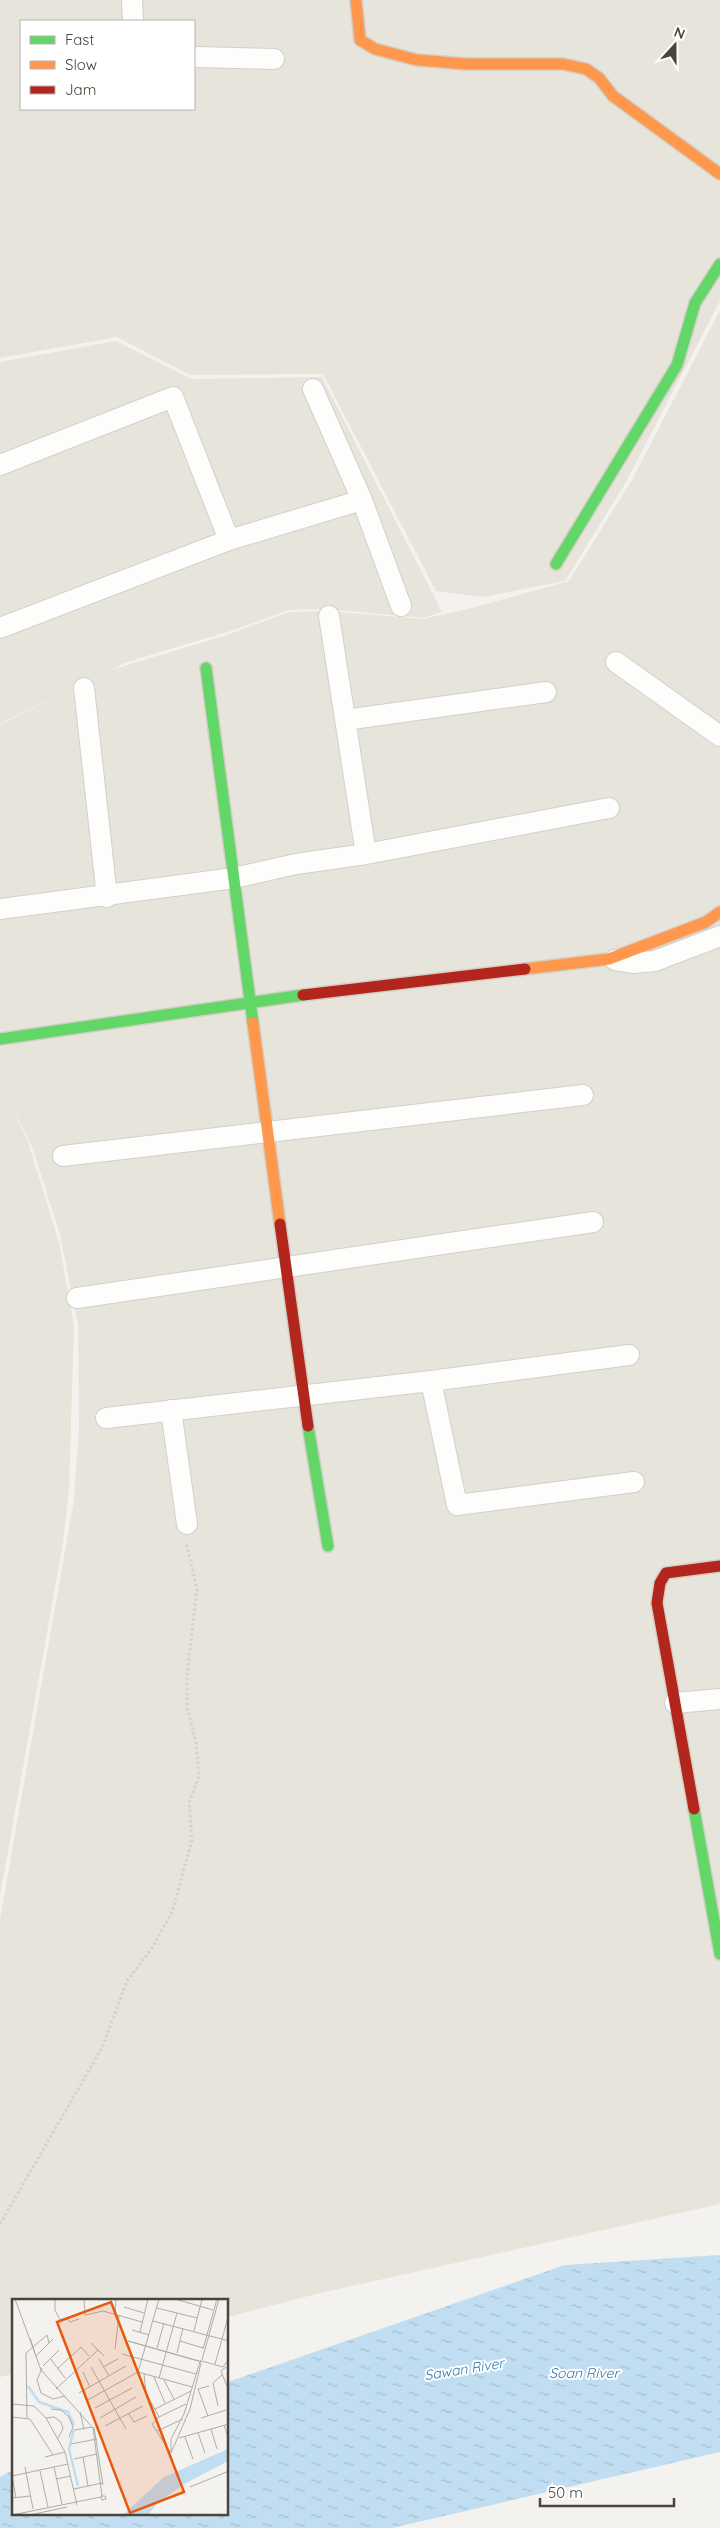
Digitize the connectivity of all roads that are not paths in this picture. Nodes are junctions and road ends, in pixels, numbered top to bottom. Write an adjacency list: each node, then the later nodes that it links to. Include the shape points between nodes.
1 (132, 0): 3 (street)
2 (356, 0): 6 (street, via 360,40 369,48 388,55 470,66 568,65 593,72 613,96)
3 (133, 20)
4 (195, 57): 5 (street)
5 (274, 59)
6 (717, 165)
7 (720, 264): 12 (street, via 695,303 677,365)
8 (313, 389): 10 (street)
9 (0, 464): 11 (street, via 173,397)
10 (362, 500): 11 (street); 13 (street)
11 (229, 540): 15 (street)
12 (556, 564)
13 (401, 606)
14 (329, 616): 20 (street)
15 (0, 628)
16 (616, 662): 21 (street)
17 (206, 668): 24 (street)
18 (84, 688): 25 (street)
19 (546, 692): 20 (street)
20 (345, 720): 23 (street)
21 (720, 736)
22 (609, 808): 23 (street)
23 (366, 854): 24 (street, via 296,864)
24 (234, 878): 25 (street); 30 (street)
25 (107, 897): 26 (street)
26 (0, 910)
27 (720, 912): 29 (street, via 706,922)
28 (719, 938): 29 (street, via 655,960 632,963)
29 (609, 959): 30 (street)
30 (251, 1002): 31 (street); 33 (street)
31 (0, 1039)
32 (583, 1095): 33 (street)
33 (268, 1132): 34 (street); 36 (street)
34 (62, 1156)
35 (593, 1222): 36 (street)
36 (286, 1266): 37 (street); 40 (street)
37 (77, 1298)
38 (630, 1355): 39 (street)
39 (432, 1381): 40 (street); 43 (street, via 457,1505)
40 (303, 1395): 41 (street); 45 (street)
41 (171, 1410): 42 (street); 44 (street)
42 (106, 1418)
43 (634, 1482)
44 (186, 1524)
45 (328, 1546)
46 (720, 1566): 48 (street, via 674,1570 666,1573 660,1583 657,1603)
47 (720, 1700): 48 (street)
48 (675, 1703): 49 (street)
49 (720, 1954)

